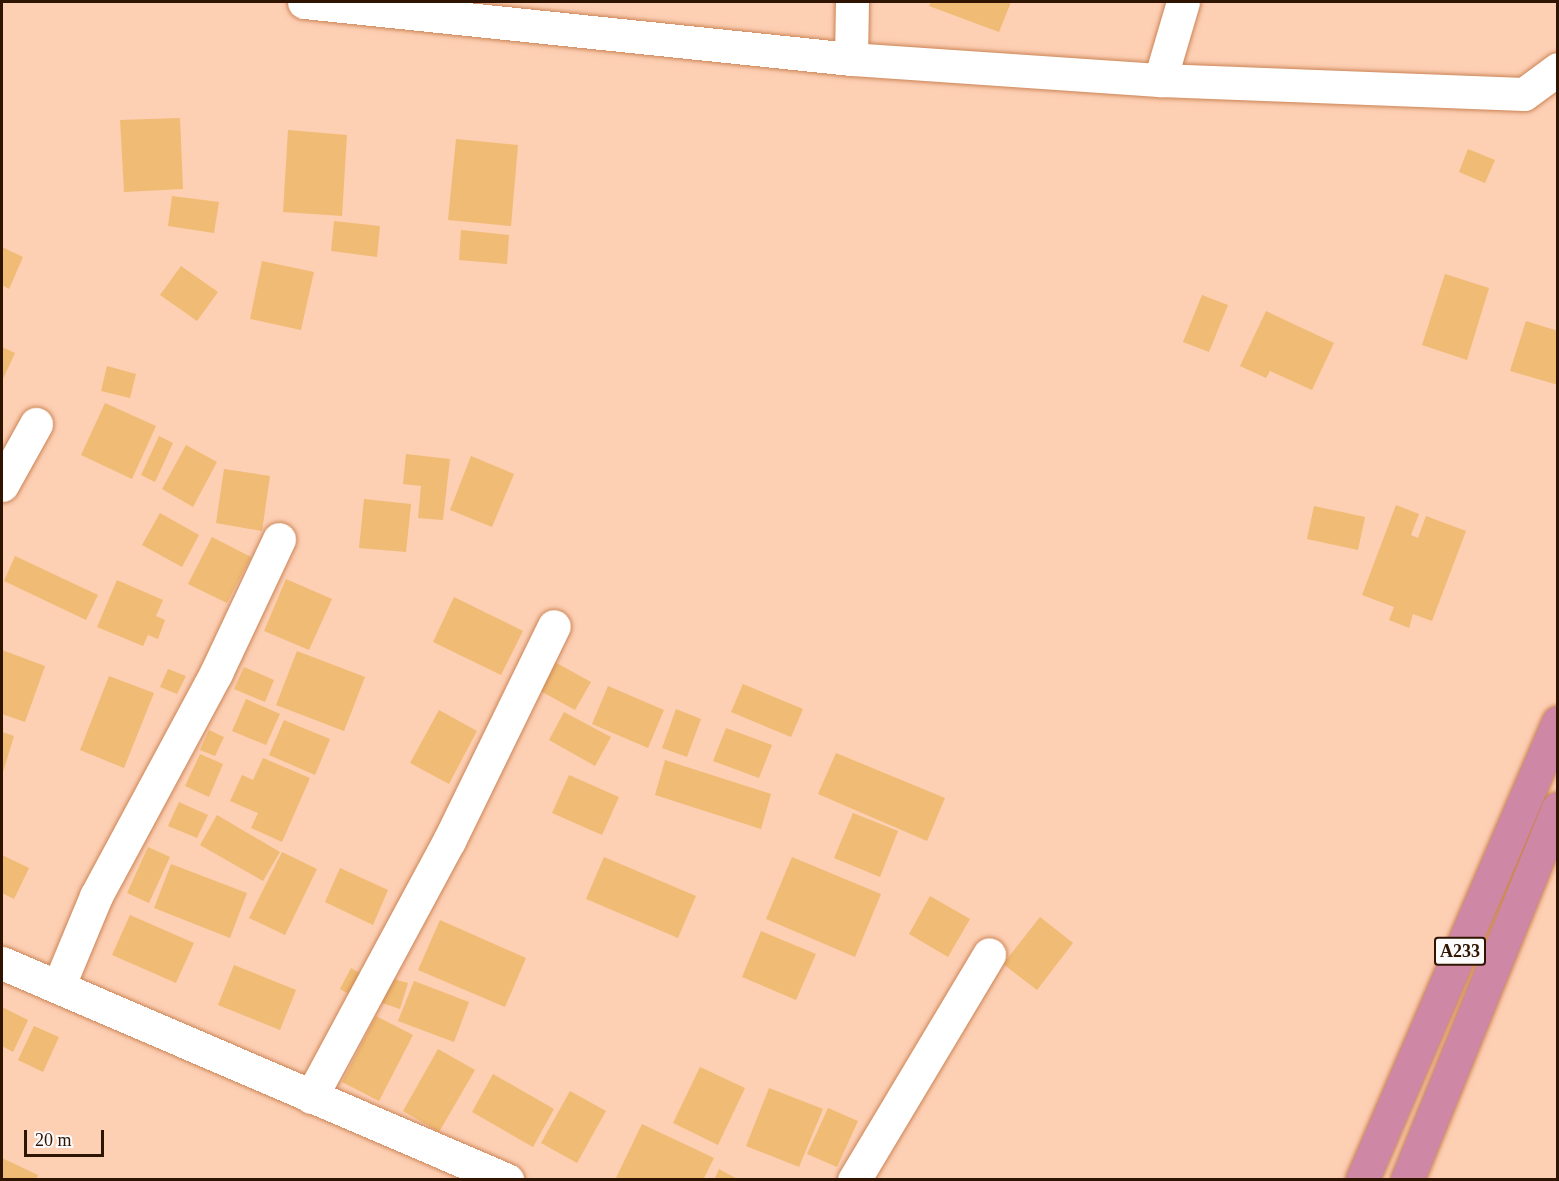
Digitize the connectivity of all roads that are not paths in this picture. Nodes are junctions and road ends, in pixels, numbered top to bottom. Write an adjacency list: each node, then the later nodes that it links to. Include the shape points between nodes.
1 (304, 2): 4 (street)
2 (852, 2): 5 (street)
3 (1183, 2): 7 (street)
4 (548, 14): 5 (street)
5 (851, 59): 7 (street)
6 (1557, 69): 7 (street, via 1524,94)
7 (1160, 80)
8 (36, 424): 9 (street)
9 (2, 484)
10 (279, 539): 16 (street, via 216,673 96,896)
11 (554, 626): 17 (street, via 449,841)
12 (1557, 722): 20 (highway, A233)
13 (1557, 808): 21 (highway, A233)
14 (989, 954): 19 (street)
15 (2, 963): 16 (street)
16 (59, 985): 17 (street)
17 (311, 1097): 18 (street)
18 (507, 1179)
19 (854, 1179)
20 (1362, 1179)
21 (1407, 1179)

